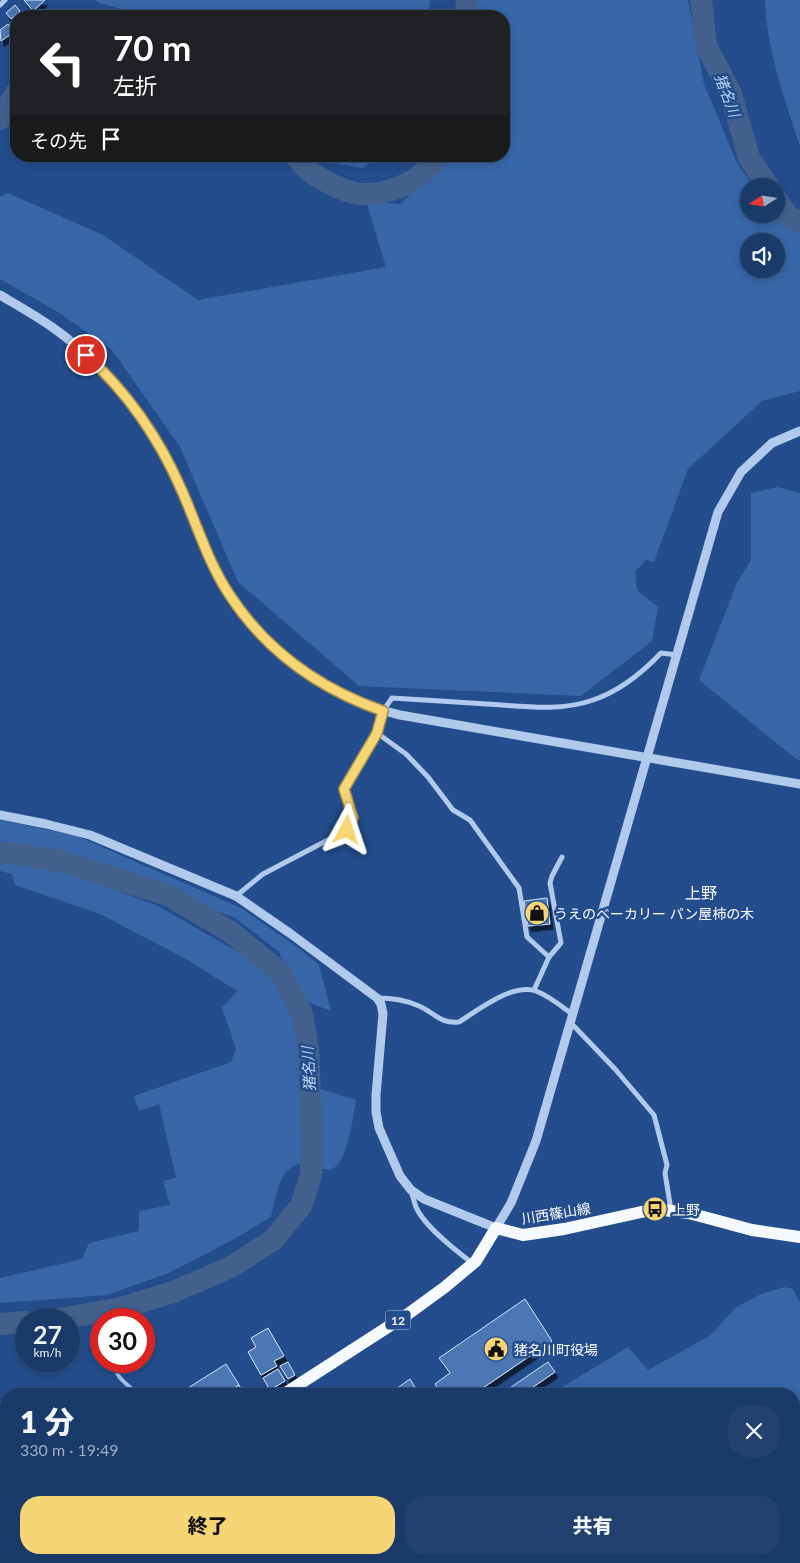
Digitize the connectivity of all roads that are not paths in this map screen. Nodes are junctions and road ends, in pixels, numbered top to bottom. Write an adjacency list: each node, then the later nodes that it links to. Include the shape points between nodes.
1 (5, 0): 2 (street)
2 (0, 5)
3 (0, 295): 6 (street, via 51,326 76,346 119,389 141,417 181,489 228,594 267,642 314,679 340,694)
4 (800, 431): 5 (street, via 772,443 741,472 718,512)
5 (676, 655): 6 (street, via 661,653 644,672 618,689 593,700 566,706 392,698); 8 (street)
6 (383, 711): 7 (street); 8 (street)
7 (377, 733): 12 (street, via 344,789 353,818 347,830 262,874); 13 (street, via 406,754 453,810 470,820 519,888 527,937)
8 (646, 757): 9 (street); 16 (street)
9 (800, 784)
10 (0, 815): 12 (street, via 90,835)
11 (562, 857): 13 (street, via 550,883 561,943)
12 (236, 896): 15 (street)
13 (549, 957): 14 (street)
14 (534, 990): 15 (street, via 504,994 459,1022 451,1023 405,1001); 16 (street, via 550,997)
15 (377, 998): 17 (street, via 383,1014 376,1112 379,1128 400,1176)
16 (571, 1018): 18 (street, via 654,1115 667,1165 665,1173); 19 (street, via 536,1141 511,1203)
17 (411, 1190): 19 (street, via 424,1199); 21 (street, via 416,1208 424,1220)
18 (672, 1211): 19 (main road, 川西篠山線, via 655,1209 522,1236); 20 (main road, 川西篠山線, via 752,1230)
19 (496, 1228): 21 (main road, 12)
20 (800, 1237)
21 (472, 1264): 22 (main road, 12, via 408,1314)
22 (293, 1388)

